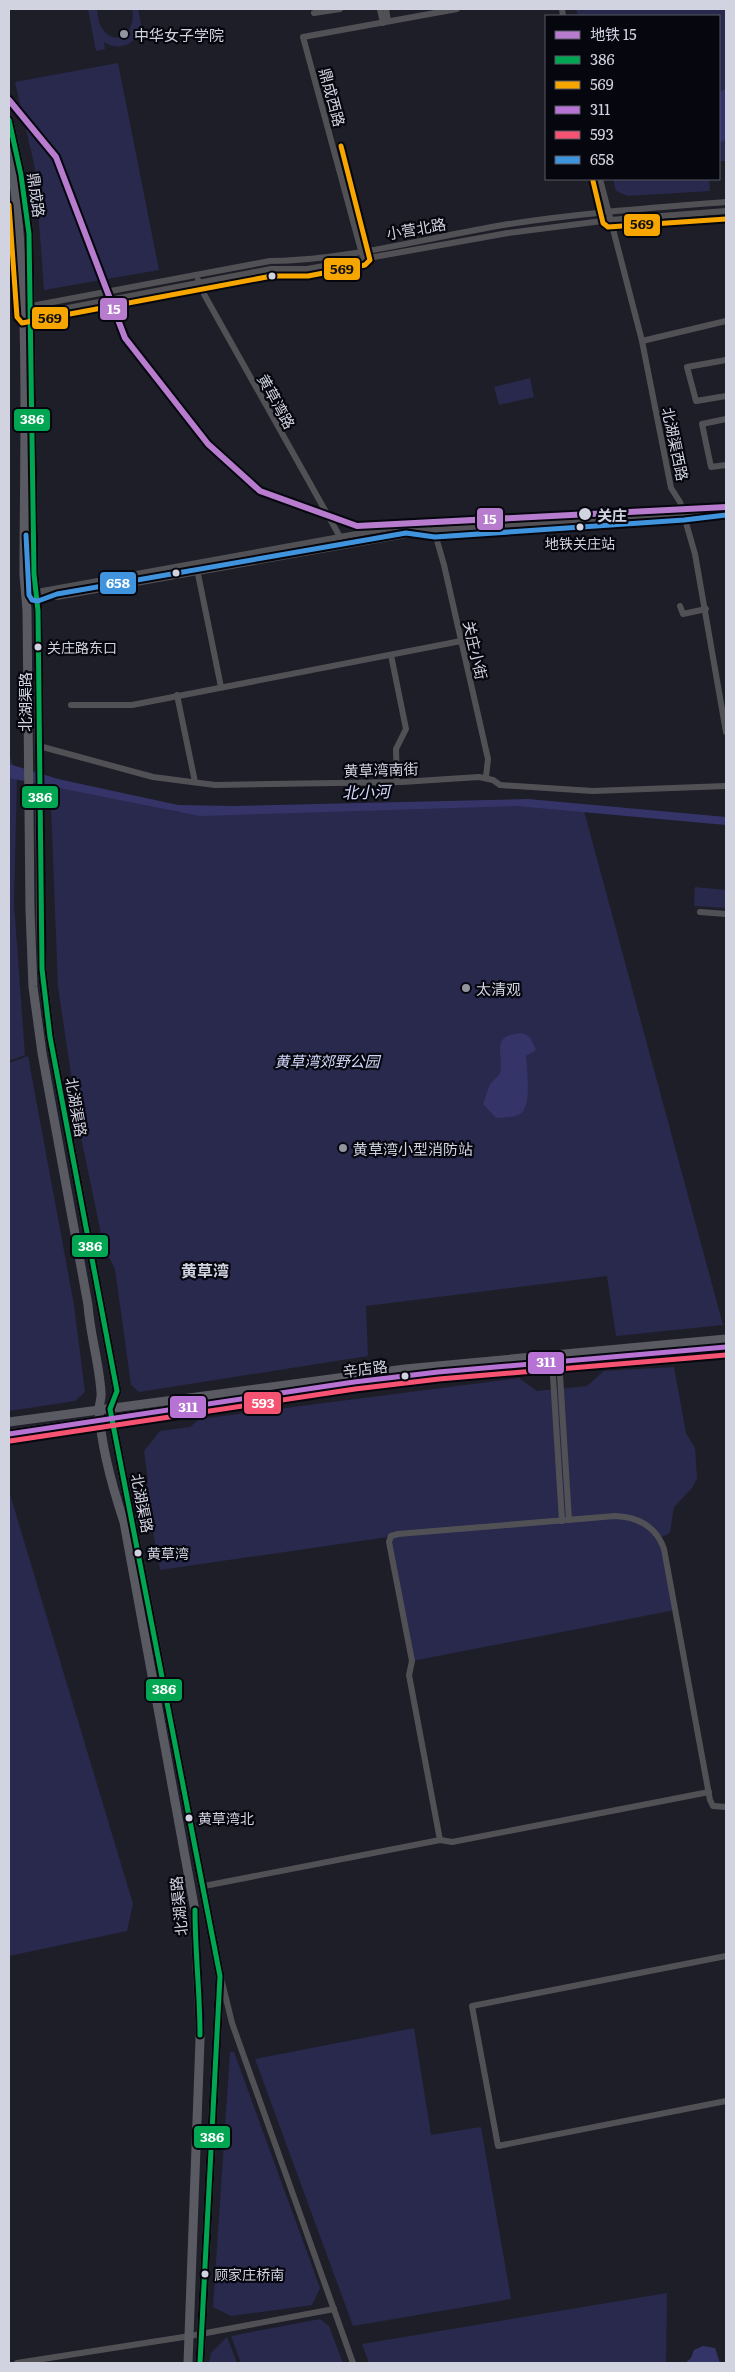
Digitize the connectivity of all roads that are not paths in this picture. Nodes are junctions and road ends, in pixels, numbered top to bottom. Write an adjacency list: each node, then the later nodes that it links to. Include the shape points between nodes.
1 (340, 9): 5 (street)
2 (380, 9): 6 (street)
3 (386, 9): 6 (street)
4 (457, 9): 6 (street)
5 (314, 13)
6 (386, 22): 14 (street, 鼎成西路, via 303,37)
7 (9, 120): 17 (main road, 鼎成路, via 29,234)
8 (9, 146): 17 (main road, 鼎成路)
9 (600, 180): 12 (street, 北湖渠西路)
10 (726, 202): 12 (street, 小营北路)
11 (726, 211): 13 (street, 小营北路)
12 (608, 212): 13 (street, 北湖渠西路); 14 (street, 小营北路, via 505,225)
13 (610, 220): 14 (street, 小营北路); 19 (street, 北湖渠西路)
14 (362, 254): 15 (street, 小营北路, via 310,260 270,260); 16 (street, 小营北路, via 307,268 270,269)
15 (196, 276): 16 (street, 黄草湾路); 17 (street, 小营北路)
16 (200, 282): 17 (street, 小营北路); 27 (street, 黄草湾路)
17 (27, 311): 30 (main road, 北湖渠路); 31 (main road, 北湖渠路)
18 (726, 321): 19 (street)
19 (642, 340): 25 (street, 北湖渠西路, via 671,488)
20 (726, 360): 21 (street, via 687,367 696,401)
21 (726, 396)
22 (726, 419): 23 (street, via 702,424 711,467)
23 (726, 465)
24 (726, 507): 25 (street)
25 (683, 513): 26 (street); 33 (street, 北湖渠西路)
26 (434, 530): 27 (street, via 406,525); 29 (street); 34 (street, 关庄小街)
27 (340, 537): 28 (street)
28 (196, 562): 29 (street); 31 (street, via 55,587)
29 (197, 572): 31 (street, via 57,597); 36 (street)
30 (26, 594): 31 (street); 51 (main road, 北湖渠路, via 31,954 36,1017 88,1305 102,1393)
31 (36, 594): 41 (main road, 北湖渠路)
32 (680, 606): 33 (street, via 682,614)
33 (706, 610): 39 (street, 北湖渠西路)
34 (461, 641): 35 (street); 42 (street, 关庄小街, via 488,759)
35 (391, 656): 36 (street); 44 (street, via 406,728 396,749)
36 (221, 687): 37 (street)
37 (177, 695): 38 (street, via 132,705); 43 (street)
38 (71, 705)
39 (726, 724): 40 (street, 北湖渠西路)
40 (726, 732)
41 (38, 746): 43 (street, 黄草湾南街, via 153,777); 52 (main road, 北湖渠路, via 45,997 53,1056 117,1391)
42 (486, 778): 44 (street, 黄草湾南街); 45 (street, 黄草湾南街, via 500,785 593,791)
43 (195, 782): 44 (street, 黄草湾南街, via 215,785)
44 (396, 782)
45 (726, 786)
46 (700, 912): 47 (street)
47 (726, 914)
48 (726, 1339): 50 (main road, 辛店路)
49 (726, 1347): 50 (main road, 辛店路)
50 (555, 1360): 52 (main road, 辛店路); 56 (street)
51 (99, 1409): 52 (main road, 辛店路); 53 (main road, 北湖渠路); 54 (main road, 辛店路)
52 (111, 1414): 53 (main road, 辛店路); 60 (main road, 北湖渠路)
53 (101, 1421): 55 (main road, 辛店路); 66 (main road, 北湖渠路, via 112,1484 125,1530 196,1911 200,2040)
54 (9, 1422)
55 (9, 1434)
56 (566, 1521): 57 (street, via 630,1517 641,1521 660,1538); 59 (street, via 391,1536 389,1542 412,1660 409,1675)
57 (709, 1792): 58 (street, via 714,1806); 59 (street, via 452,1842)
58 (726, 1807)
59 (440, 1840): 60 (street)
60 (204, 1886): 62 (main road, 北湖渠路)
61 (726, 1956): 63 (street, via 472,2006 498,2146)
62 (220, 1976): 64 (street, via 232,2023); 65 (main road, 北湖渠路)
63 (726, 2101)
64 (334, 2309): 65 (street); 70 (street)
65 (201, 2333): 66 (street); 69 (main road, 北湖渠路)
66 (190, 2336): 67 (street); 68 (main road, 北湖渠路)
67 (17, 2363)
68 (188, 2363)
69 (200, 2363)
70 (353, 2363)

